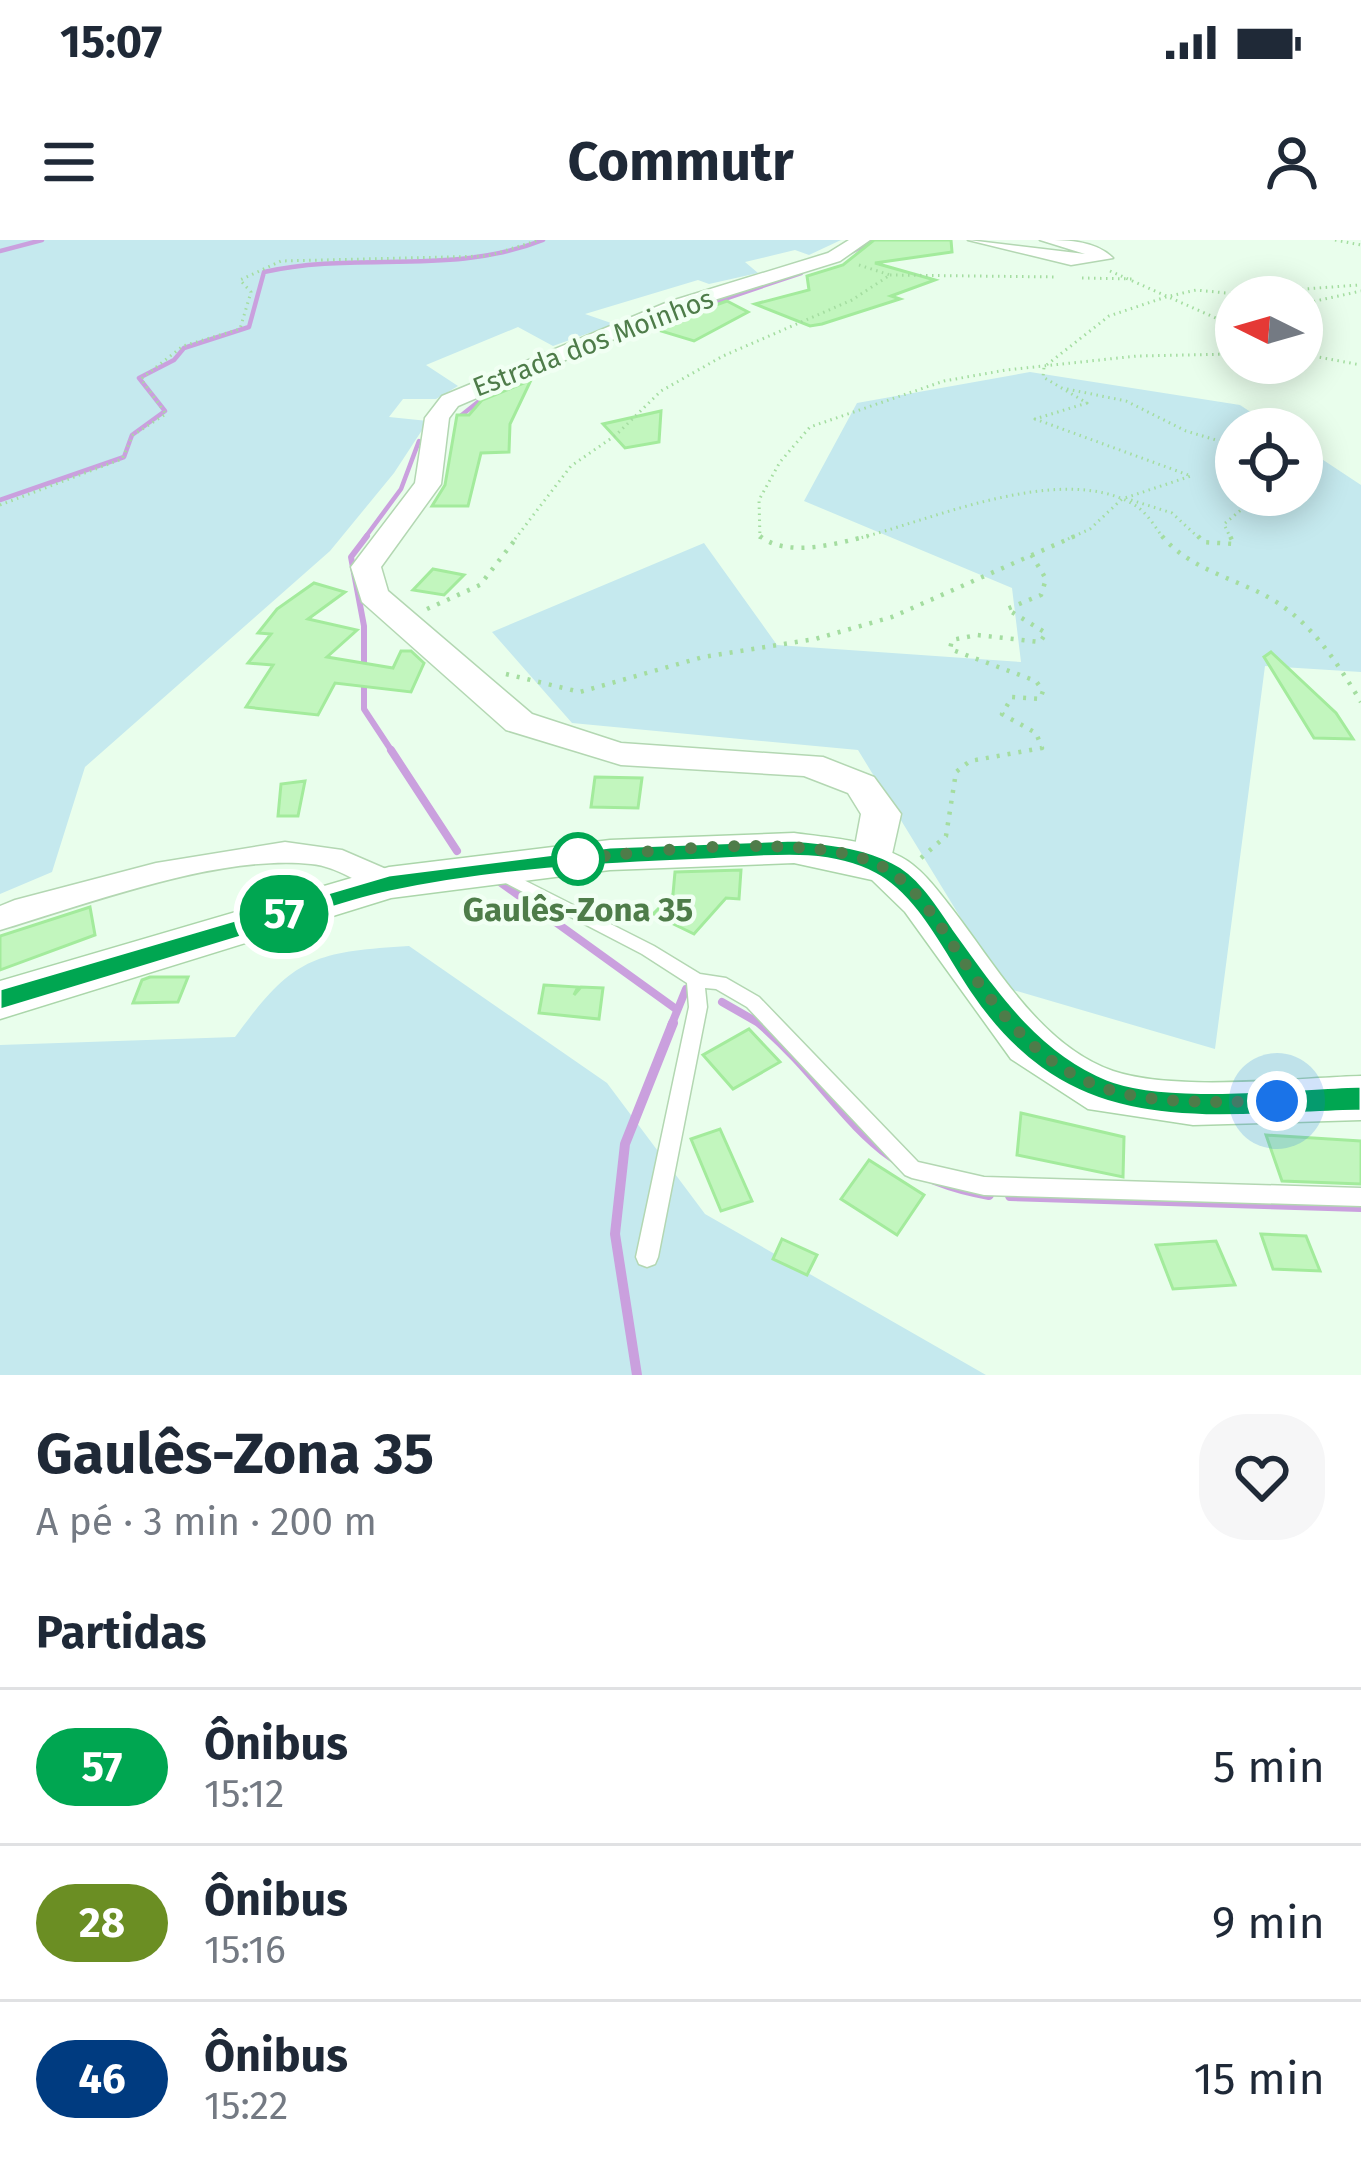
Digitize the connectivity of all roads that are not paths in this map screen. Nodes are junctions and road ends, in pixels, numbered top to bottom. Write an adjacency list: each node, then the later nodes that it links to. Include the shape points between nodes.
1 (861, 240): 6 (street, Estrada dos Moinhos, via 834,257 675,307 440,408 428,484 366,567 373,595 402,625 519,722 585,746 810,765 862,785 881,814)
2 (977, 240): 3 (street, via 1052,257 1104,258)
3 (1049, 240)
4 (286, 852): 7 (street, via 326,857); 8 (street, via 313,862 319,882); 9 (street)
5 (490, 868): 6 (main road, via 730,848 834,851); 7 (main road); 10 (lane, via 652,949)
6 (886, 870): 12 (main road, via 1029,1045 1107,1093 1193,1103)
7 (389, 883): 8 (main road)
8 (304, 908): 11 (main road)
9 (0, 918)
10 (696, 980): 13 (lane, via 754,1001 912,1168 984,1186); 14 (lane, via 698,1007)
11 (0, 1000)
12 (1361, 1099)
13 (1361, 1197)
14 (647, 1257)

